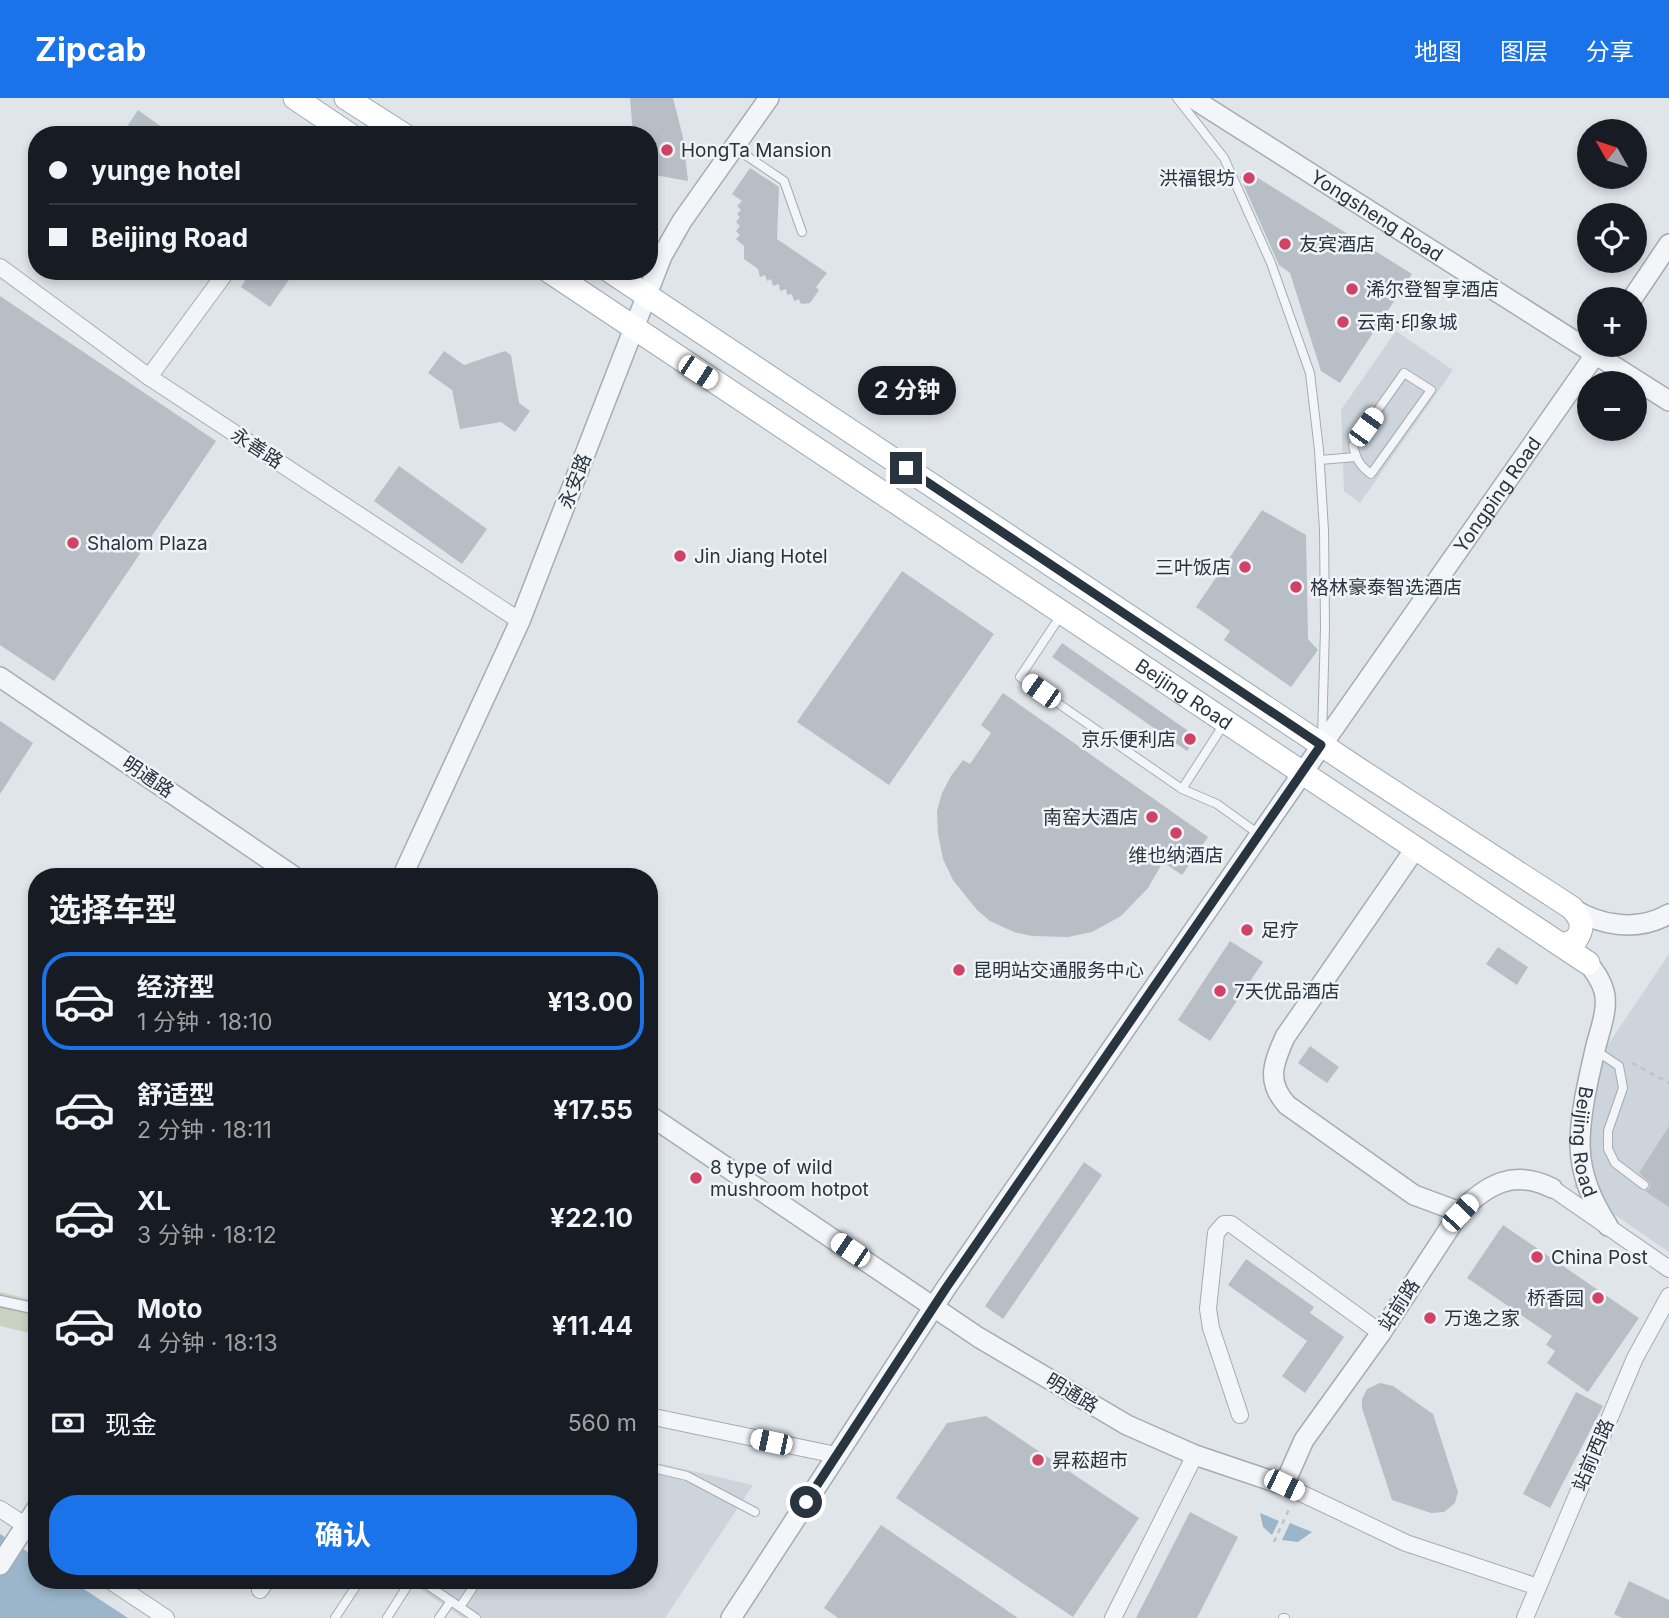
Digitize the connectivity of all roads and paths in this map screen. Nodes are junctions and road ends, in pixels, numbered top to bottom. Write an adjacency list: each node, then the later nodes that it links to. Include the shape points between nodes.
1 (295, 98): 6 (main road)
2 (1177, 98): 26 (lane, via 1224,158 1271,263 1310,373)
3 (1192, 98): 20 (street, Yongsheng Road)
4 (350, 99): 7 (main road)
5 (765, 99): 8 (street, 永安路)
6 (331, 126)
7 (390, 126)
8 (735, 148): 9 (lane, via 784,181); 11 (street, 永安路, via 682,221)
9 (802, 233)
10 (1669, 244): 17 (street)
11 (658, 266)
12 (0, 267): 23 (street, 永善路)
13 (220, 280): 23 (street)
14 (562, 280): 19 (main road, Beijing Road)
15 (623, 280): 18 (main road, Beijing Road)
16 (652, 280): 18 (street, 永安路)
17 (1640, 287)
18 (646, 296): 19 (street, 永安路); 31 (main road, Beijing Road)
19 (634, 330): 27 (main road, Beijing Road); 28 (street, 永安路)
20 (1577, 336)
21 (1594, 357): 31 (street, Yongping Road)
22 (1609, 357): 24 (street, Yongsheng Road)
23 (149, 377): 28 (street, 永善路)
24 (1669, 401)
25 (1356, 457): 25 (lane, via 1371,474 1431,390 1404,373 1353,445); 26 (lane)
26 (1320, 460): 31 (lane, via 1325,628)
27 (1063, 613): 30 (main road, Beijing Road); 33 (lane, via 1020,677)
28 (520, 621): 37 (street, 永安路)
29 (0, 677): 36 (street, 明通路)
30 (1226, 721): 32 (main road, Beijing Road); 33 (lane)
31 (1321, 745): 32 (street, Yongping Road); 38 (main road, Beijing Road)
32 (1304, 772): 34 (street, Yongping Road); 35 (main road, Beijing Road)
33 (1182, 789): 34 (lane, via 1217,804)
34 (1261, 835): 52 (street, Yongping Road)
35 (1415, 849): 40 (main road, Beijing Road); 46 (street, via 1285,1037 1273,1078 1277,1094 1287,1105 1414,1195)
36 (282, 868)
37 (406, 868)
38 (1572, 908): 39 (street, via 1595,920 1621,925 1651,922); 40 (main road, via 1582,928 1575,941)
39 (1669, 914)
40 (1562, 945): 41 (main road, Beijing Road)
41 (1588, 963): 42 (street, Beijing Road, via 1605,994)
42 (1595, 1050): 44 (lane, via 1619,1066 1623,1088 1608,1131 1608,1149 1615,1163); 47 (street, Beijing Road, via 1581,1116 1580,1148 1592,1201)
43 (658, 1121): 52 (street, 明通路)
44 (1644, 1185)
45 (1552, 1188): 46 (street, 站前路, via 1520,1178 1496,1184); 47 (street)
46 (1460, 1213): 53 (street, 站前路)
47 (1608, 1226): 48 (street)
48 (1669, 1269)
49 (1669, 1296): 66 (street, 站前西路, via 1635,1359)
50 (0, 1301): 51 (street)
51 (28, 1307)
52 (934, 1307): 56 (street, Yongping Road); 57 (street, 明通路, via 1127,1425)
53 (1381, 1333): 54 (street, via 1231,1224 1224,1224 1216,1233 1208,1309); 59 (street, 站前路, via 1304,1440)
54 (1240, 1415)
55 (658, 1418): 56 (street)
56 (836, 1455): 79 (street, Yongping Road)
57 (1195, 1455): 59 (street, 明通路); 80 (street)
58 (658, 1469): 61 (lane, via 687,1476)
59 (1291, 1488): 64 (path); 66 (street, 明通路, via 1406,1543)
60 (0, 1509): 62 (street)
61 (755, 1512)
62 (28, 1528)
63 (28, 1532): 65 (street)
64 (1274, 1542)
65 (0, 1565)
66 (1538, 1587): 81 (street, 站前西路)
67 (122, 1589): 74 (street)
68 (353, 1589): 75 (lane)
69 (405, 1589): 76 (lane)
70 (433, 1589): 72 (lane)
71 (472, 1589): 73 (lane)
72 (451, 1601): 73 (lane); 77 (lane)
73 (460, 1607): 78 (lane)
74 (166, 1618)
75 (335, 1618)
76 (387, 1618)
77 (439, 1618)
78 (476, 1618)
79 (731, 1618)
80 (1113, 1618)
81 (1525, 1618)

